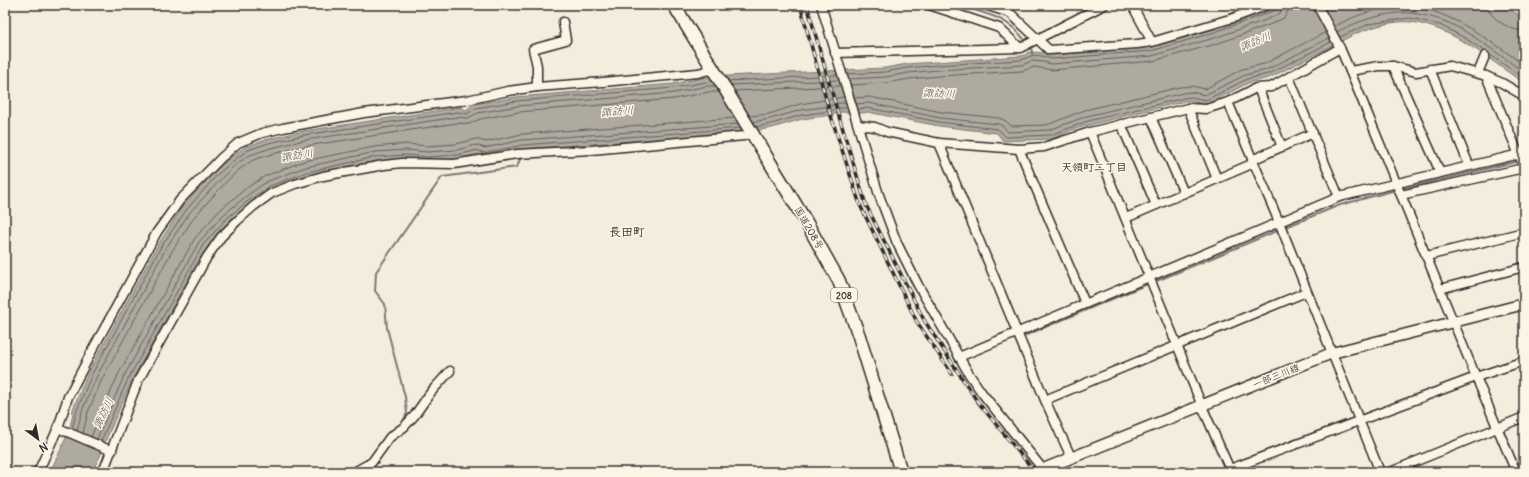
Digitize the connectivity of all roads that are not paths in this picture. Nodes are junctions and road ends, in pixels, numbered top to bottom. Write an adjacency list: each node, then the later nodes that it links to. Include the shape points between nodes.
1 (674, 5): 21 (highway, 国道208号 / 208)
2 (821, 5): 16 (street)
3 (929, 5): 15 (street, via 999,28)
4 (985, 5): 10 (street)
5 (1006, 5): 10 (street)
6 (1104, 5): 12 (street)
7 (1132, 5): 13 (street)
8 (1266, 5): 13 (street, via 1233,18)
9 (1317, 5): 14 (street)
10 (1010, 13): 12 (street)
11 (563, 22): 25 (street, via 566,40 533,49 537,66)
12 (1038, 39): 13 (street, via 1049,50); 15 (street)
13 (1152, 42)
14 (1339, 46): 20 (street); 23 (street)
15 (1020, 48): 16 (street)
16 (835, 53): 32 (street)
17 (1485, 56): 22 (street)
18 (1393, 66): 19 (street, via 1416,72); 20 (street); 43 (street)
19 (1430, 69): 22 (street, via 1450,66); 41 (street)
20 (1350, 71): 45 (street)
21 (715, 73): 25 (street); 33 (highway, 国道208号 / 208)
22 (1478, 73): 24 (street)
23 (1289, 76): 26 (street, via 1271,87); 35 (street)
24 (1486, 76): 27 (street); 39 (street)
25 (537, 87): 73 (street, via 290,126 262,133 238,143 180,200 157,232 68,397)
26 (1258, 88): 28 (street); 37 (street)
27 (1524, 96)
28 (1228, 102): 29 (street, via 1206,109); 40 (street)
29 (1188, 108): 30 (street); 44 (street)
30 (1151, 117): 31 (street); 46 (street)
31 (1121, 124): 34 (street); 49 (street)
32 (858, 125): 36 (street); 64 (street, via 897,243)
33 (750, 132): 74 (street, via 744,136 517,154 454,164 384,165 323,176 272,193 237,221 221,237 207,257 138,381); 81 (highway, 国道208号 / 208, via 805,220 839,281 859,336)
34 (1090, 132): 38 (street, via 1044,146); 50 (street)
35 (1313, 133): 37 (street); 48 (street)
36 (939, 143): 38 (street); 61 (street)
37 (1282, 147): 40 (street)
38 (1019, 149): 58 (street)
39 (1521, 153): 41 (street); 42 (street)
40 (1253, 162): 44 (street); 51 (street)
41 (1469, 165): 43 (street)
42 (1524, 168): 47 (street)
43 (1440, 172): 45 (street)
44 (1217, 179): 46 (street)
45 (1396, 182): 47 (street); 48 (street)
46 (1184, 193): 49 (street)
47 (1401, 195): 53 (street)
48 (1339, 197): 51 (street)
49 (1156, 205): 50 (street)
50 (1126, 218): 55 (street)
51 (1279, 222): 55 (street); 57 (street)
52 (1524, 232): 53 (street)
53 (1427, 256): 56 (street)
54 (1524, 267): 56 (street)
55 (1150, 277): 58 (street); 62 (street)
56 (1440, 289): 60 (street)
57 (1306, 292): 62 (street); 63 (street)
58 (1085, 303): 61 (street)
59 (1524, 304): 60 (main road, 一部三川線)
60 (1454, 323): 63 (main road, 一部三川線); 67 (street)
61 (1017, 331): 64 (street); 68 (street)
62 (1178, 345): 68 (street); 69 (street)
63 (1332, 353): 69 (main road, 一部三川線); 71 (street)
64 (959, 357): 77 (street, via 982,393)
65 (1524, 361): 67 (street)
66 (450, 371): 80 (street, via 414,416 390,436 372,462)
67 (1476, 377): 71 (street); 72 (street)
68 (1046, 400): 75 (street)
69 (1202, 406): 75 (main road, 一部三川線); 78 (street)
70 (1524, 417): 72 (street)
71 (1359, 421): 78 (street); 82 (street)
72 (1498, 427): 83 (street); 84 (street)
73 (58, 428): 74 (street); 79 (street)
74 (112, 451): 76 (street)
75 (1071, 457): 77 (main road, 一部三川線)
76 (104, 471)
77 (1041, 471)
78 (1228, 471)
79 (38, 472)
80 (354, 472)
81 (901, 472)
82 (1380, 472)
83 (1390, 472)
84 (1516, 472)

